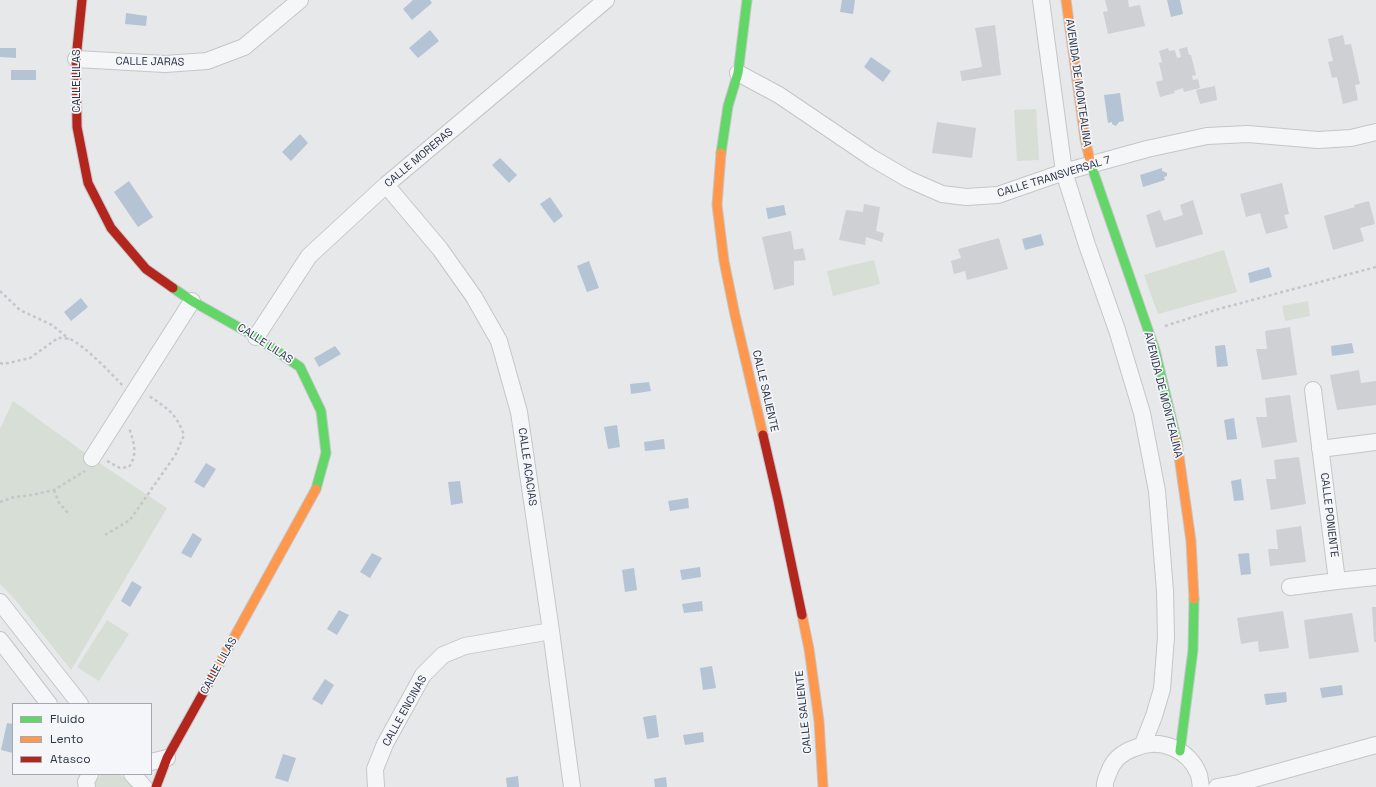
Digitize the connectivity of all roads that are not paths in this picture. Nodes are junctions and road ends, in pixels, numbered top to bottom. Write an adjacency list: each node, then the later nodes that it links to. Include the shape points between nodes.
1 (82, 0): 7 (street, CALLE LILAS)
2 (300, 0): 7 (street, CALLE JARAS, via 244,47 208,61 165,64)
3 (606, 0): 12 (street, CALLE MORERAS)
4 (748, 0): 8 (street, CALLE SALIENTE)
5 (1041, 0): 11 (street)
6 (1066, 0): 10 (street, AVENIDA DE MONTEALINA, via 1085,139)
7 (76, 60): 13 (street, CALLE LILAS, via 77,127 88,183 111,228 146,269)
8 (738, 73): 11 (street, CALLE TRANSVERSAL 7, via 779,95 872,158 908,179 942,194 966,197 998,195); 37 (street, CALLE SALIENTE, via 728,106 717,205 733,307 778,500 809,649 819,721)
9 (1376, 132): 10 (street, CALLE TRANSVERSAL 7, via 1351,138 1318,140 1248,134 1207,136)
10 (1091, 165): 11 (street, CALLE TRANSVERSAL 7); 29 (street, AVENIDA DE MONTEALINA, via 1155,350 1177,441 1185,492 1194,590 1193,650)
11 (1064, 172): 27 (street, via 1142,413 1157,491 1166,591 1166,638 1162,689)
12 (386, 185): 14 (street, CALLE MORERAS, via 309,256); 23 (street, CALLE ACACIAS, via 440,249 474,297 499,341 519,412)
13 (192, 301): 14 (street, CALLE LILAS); 18 (street)
14 (256, 337): 30 (street, CALLE LILAS, via 300,367 321,411 326,453 315,492)
15 (1313, 390): 17 (street, CALLE PONIENTE)
16 (1376, 442): 17 (street)
17 (1320, 449): 20 (street, CALLE PONIENTE)
18 (96, 452)
19 (1376, 577): 20 (street)
20 (1337, 582): 21 (street)
21 (1290, 587)
22 (0, 602): 26 (street)
23 (551, 631): 35 (street, CALLE ENCINAS, via 465,646 443,655 423,675 385,744 375,769); 36 (street, CALLE ACACIAS)
24 (0, 640): 25 (street)
25 (48, 703)
26 (79, 703)
27 (1143, 744): 29 (street, via 1156,743); 38 (street, via 1125,752 1112,766)
28 (1376, 745): 40 (street)
29 (1180, 752): 39 (street, via 1191,762 1199,775)
30 (167, 758): 31 (street); 34 (street, CALLE LILAS)
31 (152, 762)
32 (133, 775): 33 (street)
33 (144, 787)
34 (156, 787)
35 (376, 787)
36 (572, 787)
37 (823, 787)
38 (1105, 787)
39 (1201, 787)
40 (1218, 787)

